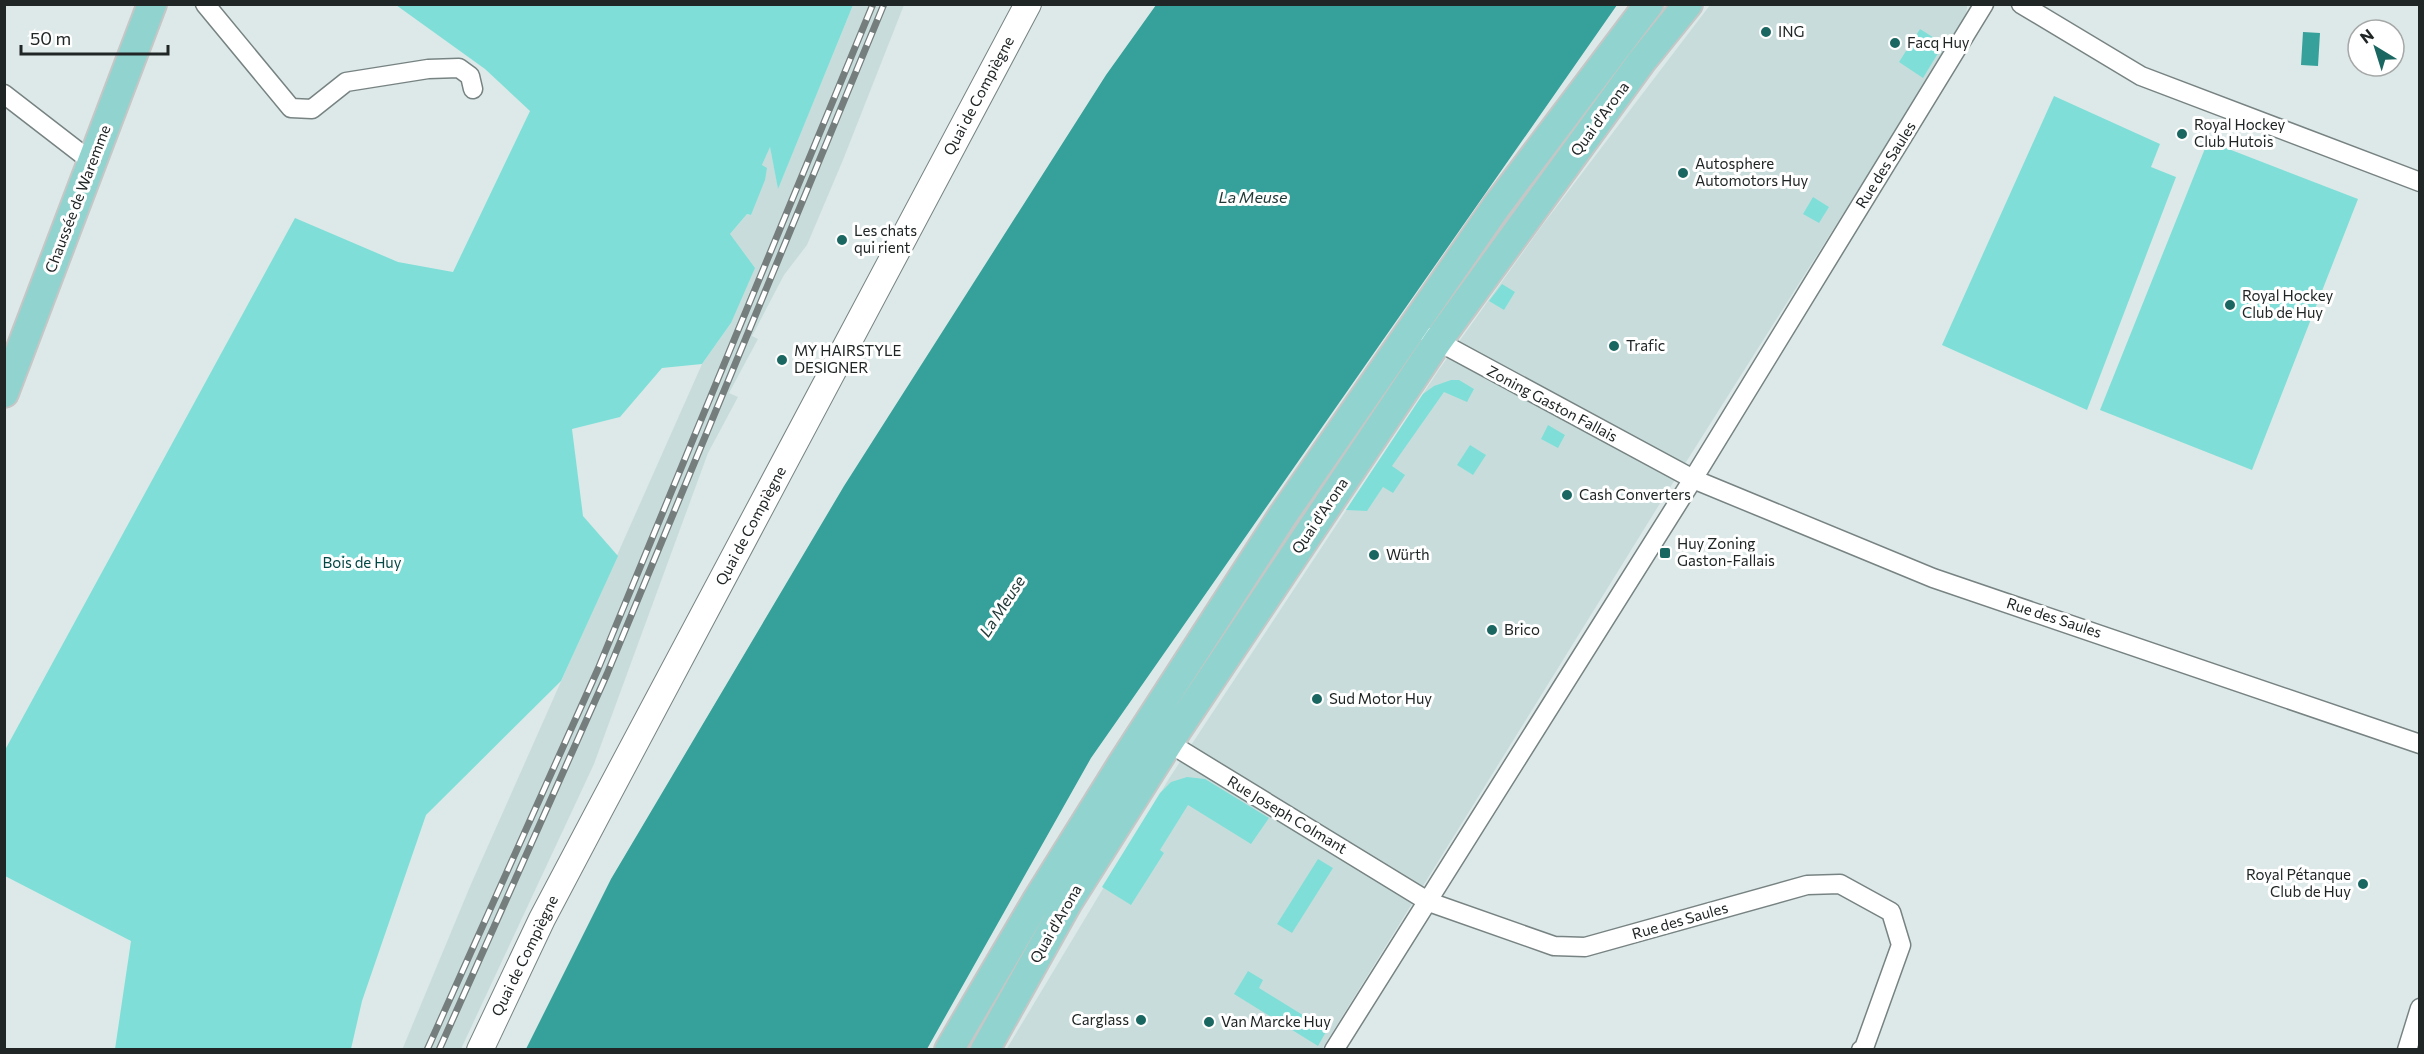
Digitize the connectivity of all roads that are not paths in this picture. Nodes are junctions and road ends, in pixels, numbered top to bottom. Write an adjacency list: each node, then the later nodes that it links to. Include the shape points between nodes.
1 (152, 4): 10 (main road, Chaussée de Waremme)
2 (205, 4): 8 (street, via 291,108 312,110 346,82 428,69 459,68 470,76)
3 (1028, 4): 21 (main road, Quai de Compiègne, via 594,820)
4 (1649, 4): 12 (main road, Quai d'Arona, via 1496,207)
5 (1688, 4): 13 (main road, Quai d'Arona, via 1641,62)
6 (1984, 4): 15 (street, Rue des Saules)
7 (2021, 4): 11 (street, via 2141,76)
8 (473, 89)
9 (4, 94): 10 (street)
10 (92, 162): 14 (main road, Chaussée de Waremme)
11 (2420, 182)
12 (1413, 327): 13 (street, Zoning Gaston Fallais); 16 (main road, Quai d'Arona, via 1283,515)
13 (1437, 342): 15 (street, Zoning Gaston Fallais); 17 (main road, Quai d'Arona)
14 (4, 393)
15 (1693, 478): 18 (street, Rue des Saules, via 1933,578); 19 (street, Rue des Saules)
16 (1145, 728): 17 (street, Rue Joseph Colmant); 22 (main road, Quai d'Arona)
17 (1169, 742): 19 (street, Rue Joseph Colmant); 23 (main road, Quai d'Arona, via 1068,902)
18 (2420, 744)
19 (1429, 902): 24 (street, Rue des Saules); 25 (street, Rue des Saules, via 1554,946 1585,947 1807,885 1840,884 1891,912 1901,945)
20 (2420, 1008): 26 (street)
21 (480, 1050)
22 (949, 1050)
23 (985, 1050)
24 (1334, 1050)
25 (1861, 1050)
26 (2408, 1050)

